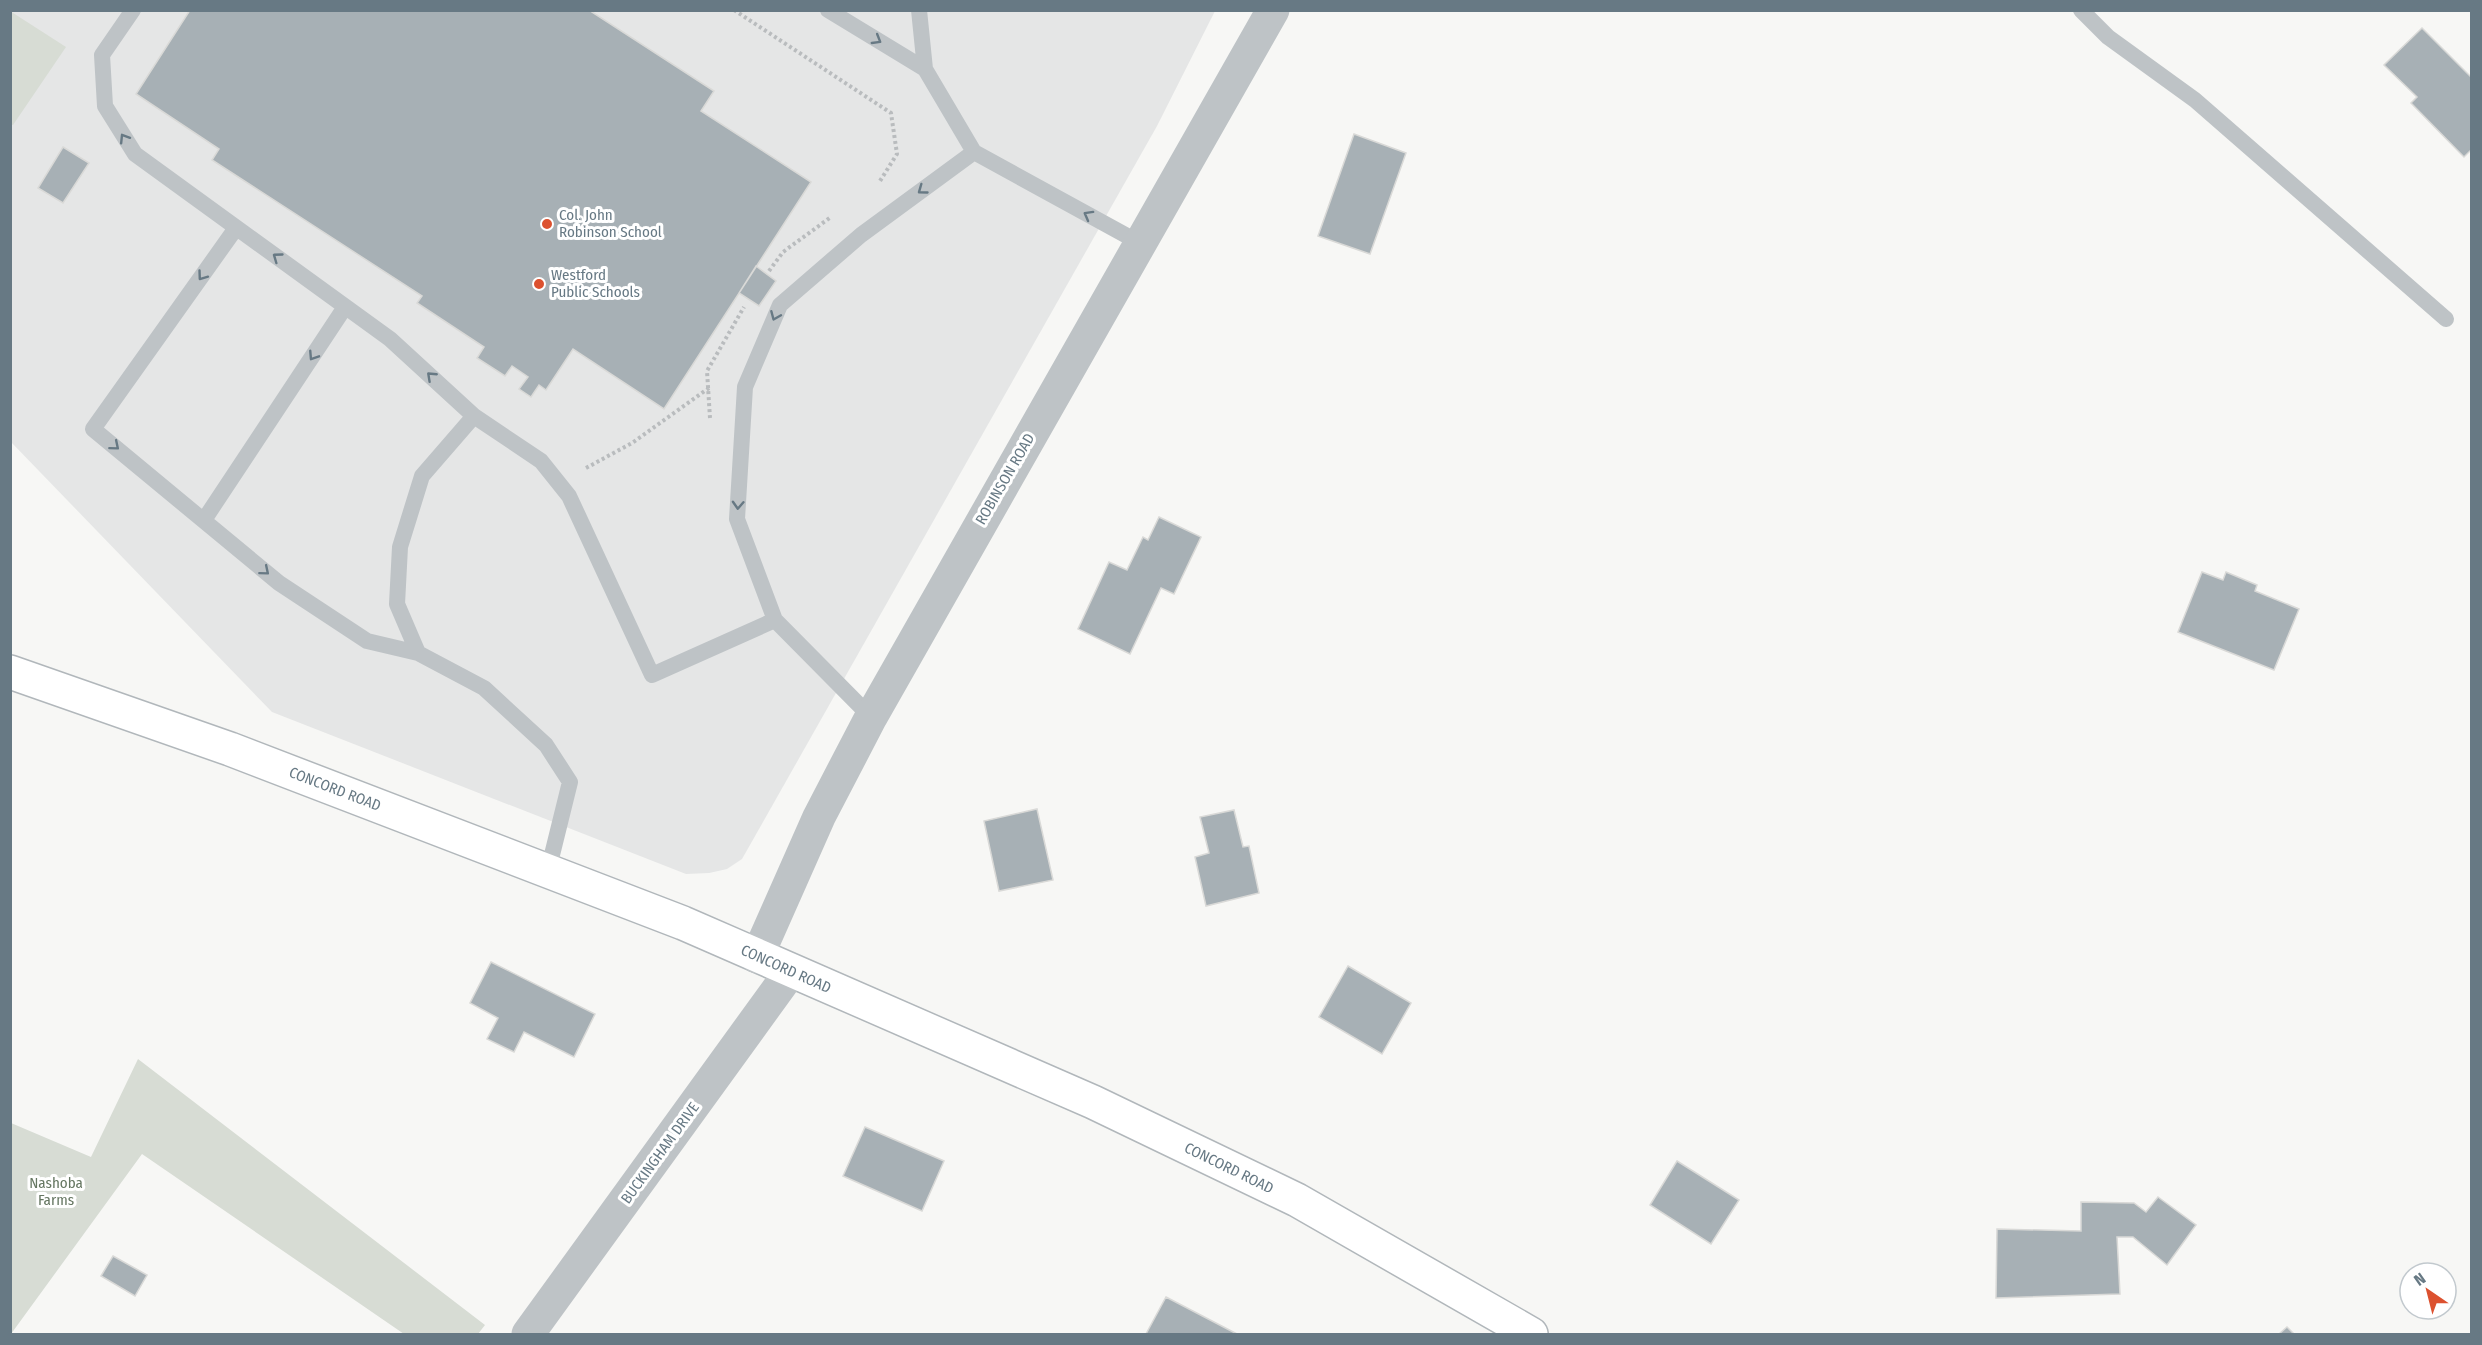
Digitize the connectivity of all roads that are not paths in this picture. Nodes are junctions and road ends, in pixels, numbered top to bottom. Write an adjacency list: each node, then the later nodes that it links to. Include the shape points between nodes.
1 (134, 10): 8 (lane, one-way to 1, via 135,154 105,106 102,55)
2 (828, 10): 6 (lane, one-way to 6)
3 (919, 10): 6 (lane)
4 (1272, 10): 9 (street, ROBINSON ROAD)
5 (2081, 10): 11 (lane, via 2108,37 2195,100)
6 (926, 69): 7 (lane)
7 (974, 152): 9 (lane, one-way to 7); 14 (lane, one-way to 14, via 861,235 780,305 745,387 737,519)
8 (237, 228): 10 (lane, one-way to 8); 13 (lane, one-way to 13, via 93,429)
9 (1140, 243): 17 (street, ROBINSON ROAD)
10 (345, 307): 12 (lane, one-way to 10, via 390,339); 13 (lane, one-way to 13)
11 (2446, 319)
12 (474, 416): 14 (lane, via 541,461 569,496 652,675); 15 (lane, via 422,476 400,547 397,604)
13 (204, 520): 15 (lane, one-way to 15, via 279,583 367,641)
14 (775, 620): 17 (lane)
15 (418, 653): 18 (lane, via 484,688 546,746 570,782)
16 (10, 672): 18 (main road, CONCORD ROAD, via 230,749)
17 (870, 717): 19 (street, ROBINSON ROAD, via 819,817)
18 (548, 871): 19 (main road, CONCORD ROAD, via 683,923)
19 (757, 957): 20 (main road, CONCORD ROAD)
20 (791, 971): 21 (street, BUCKINGHAM DRIVE); 22 (main road, CONCORD ROAD, via 1093,1102 1297,1200)
21 (528, 1335)
22 (1531, 1335)

